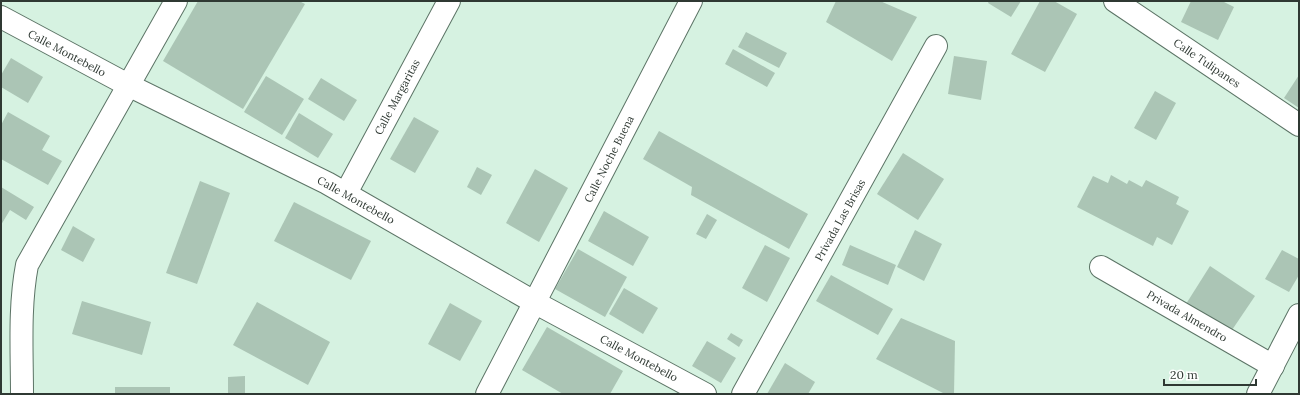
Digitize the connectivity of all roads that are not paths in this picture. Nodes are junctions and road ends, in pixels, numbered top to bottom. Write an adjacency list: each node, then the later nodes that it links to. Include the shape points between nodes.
1 (176, 1): 7 (street)
2 (449, 1): 9 (street, Calle Margaritas)
3 (691, 1): 11 (street, Calle Noche Buena)
4 (1115, 1): 8 (street, Calle Tulipanes)
5 (1, 17): 7 (street, Calle Montebello)
6 (936, 46): 17 (street, Privada Las Brisas)
7 (126, 88): 9 (street, Calle Montebello); 14 (street, via 27,264 23,286)
8 (1299, 125)
9 (346, 193): 11 (street, Calle Montebello)
10 (1100, 267): 13 (street, Privada Almendro)
11 (530, 310): 15 (street, Calle Noche Buena); 16 (street, Calle Montebello)
12 (1299, 315): 13 (street)
13 (1273, 366): 18 (street)
14 (22, 394)
15 (487, 394)
16 (705, 394)
17 (743, 394)
18 (1258, 394)

